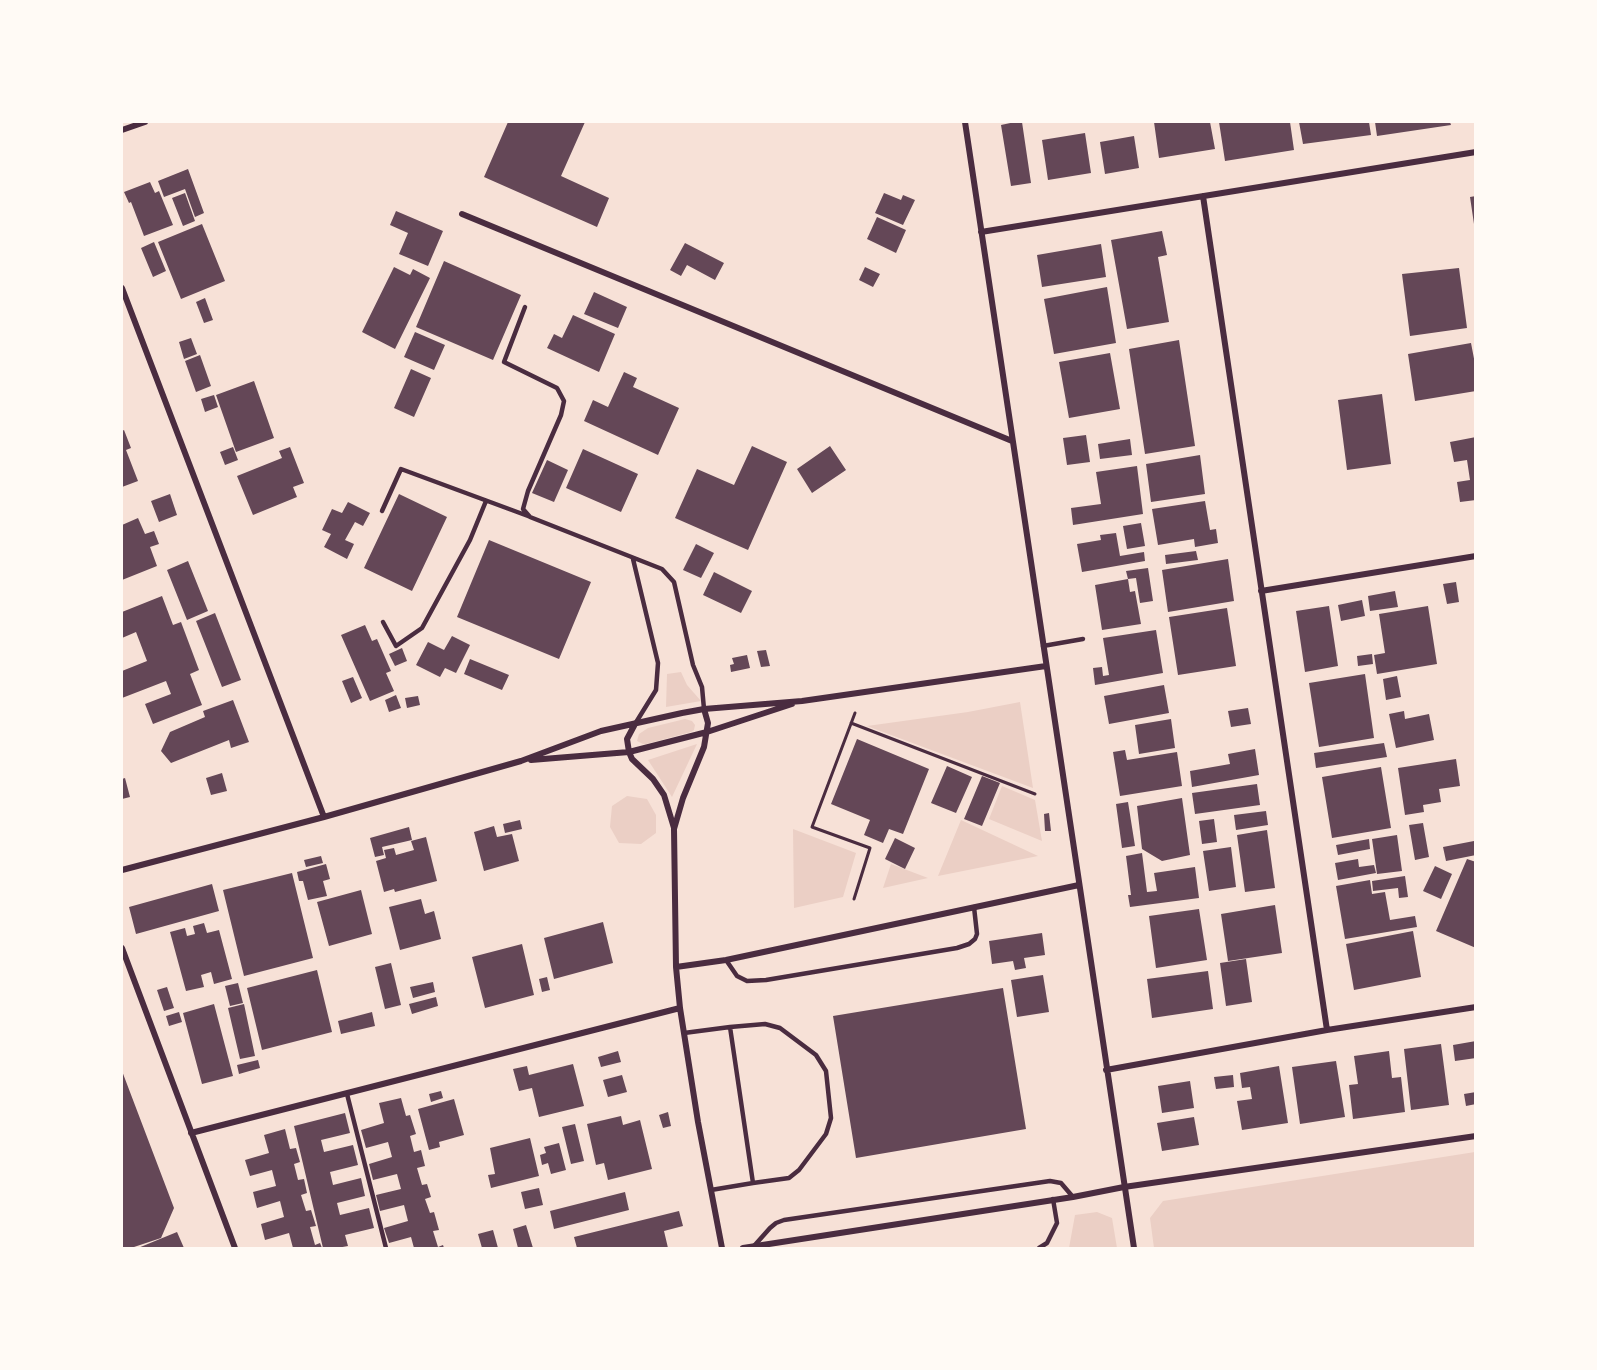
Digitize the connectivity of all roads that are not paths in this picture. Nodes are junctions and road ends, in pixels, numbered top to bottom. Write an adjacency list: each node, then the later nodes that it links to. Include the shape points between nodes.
1 (145, 122): 3 (street)
2 (965, 122): 7 (street)
3 (122, 130)
4 (1476, 152): 5 (street)
5 (1203, 196): 7 (street); 16 (street)
6 (462, 214): 10 (street)
7 (981, 232): 10 (street)
8 (122, 288): 27 (street)
9 (525, 307): 13 (lane, via 504,362 557,388 564,401 528,491 523,509)
10 (1012, 441): 19 (street)
11 (486, 501): 12 (lane, via 401,469); 13 (lane); 17 (lane, via 470,540 422,628 396,646)
12 (382, 511)
13 (530, 517): 15 (lane)
14 (1476, 556): 16 (street)
15 (633, 559): 22 (lane, via 662,569 674,582 693,665 702,687); 23 (lane, via 658,663 656,690)
16 (1261, 591): 38 (street)
17 (383, 622)
18 (1083, 639): 19 (lane)
19 (1043, 646): 20 (street)
20 (1046, 666): 21 (street); 30 (street)
21 (802, 701): 22 (street); 24 (street)
22 (704, 709): 23 (street); 24 (street)
23 (635, 724): 25 (street, via 627,739); 26 (street, via 601,731)
24 (707, 732): 25 (street); 28 (street)
25 (629, 752): 26 (street); 28 (street, via 664,795)
26 (521, 760): 27 (street)
27 (324, 817): 29 (street)
28 (674, 829): 34 (street)
29 (122, 870)
30 (1079, 885): 31 (street); 40 (street)
31 (974, 907): 33 (street); 33 (lane, via 975,939 957,948 747,981 737,976)
32 (122, 948): 42 (street)
33 (726, 960): 34 (street)
34 (676, 967): 36 (street)
35 (1476, 1007): 38 (street)
36 (680, 1008): 39 (street); 41 (street)
37 (730, 1027): 39 (lane); 44 (lane); 44 (lane, via 765,1024 780,1028 816,1055 826,1071 831,1118 826,1134 789,1178)
38 (1327, 1030): 40 (street)
39 (684, 1034): 46 (street)
40 (1106, 1070): 45 (street)
41 (347, 1094): 42 (street); 52 (lane)
42 (191, 1133): 51 (street)
43 (1476, 1136): 45 (street)
44 (753, 1183): 46 (lane)
45 (1124, 1187): 47 (street); 56 (street)
46 (711, 1190): 53 (street)
47 (1073, 1197): 48 (street); 50 (lane, via 1061,1183 1050,1181 784,1220 763,1234)
48 (1053, 1199): 49 (street); 55 (lane, via 1057,1223)
49 (776, 1245): 50 (street)
50 (754, 1246): 54 (street)
51 (235, 1248)
52 (386, 1248)
53 (722, 1248)
54 (743, 1248)
55 (1040, 1248)
56 (1134, 1248)

